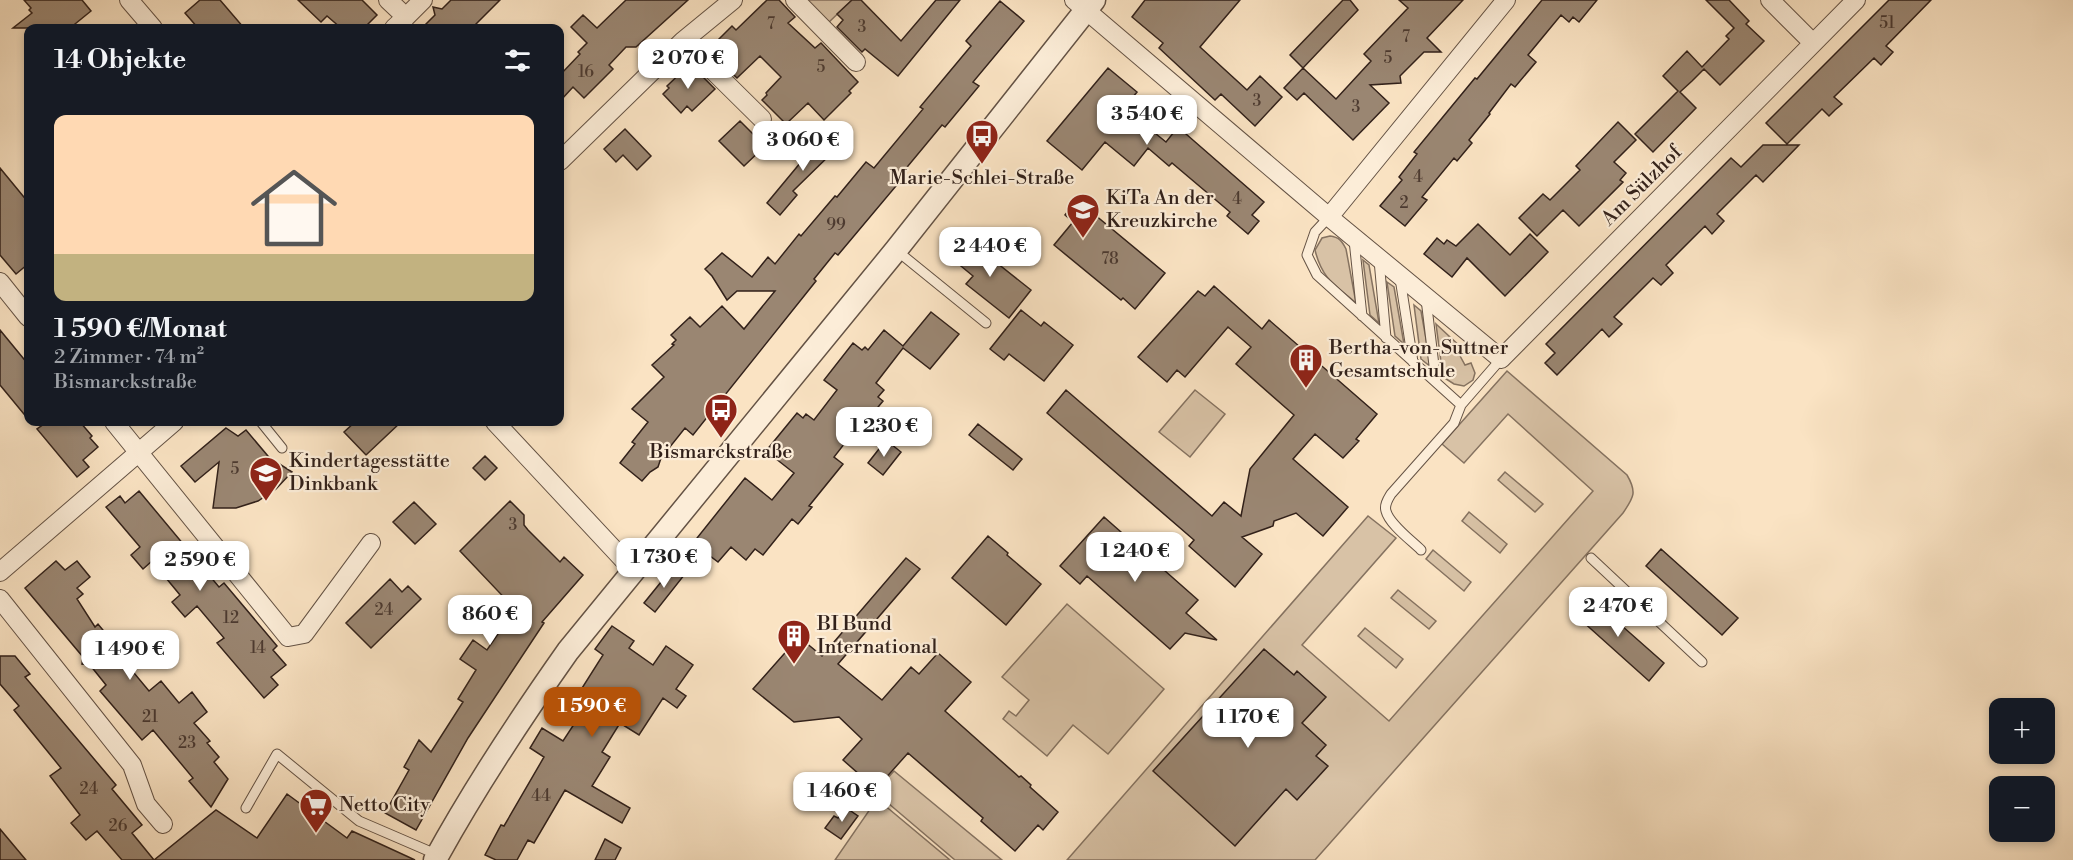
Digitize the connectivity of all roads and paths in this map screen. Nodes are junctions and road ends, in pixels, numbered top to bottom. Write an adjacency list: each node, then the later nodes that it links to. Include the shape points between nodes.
1 (129, 0): 11 (street)
2 (388, 0): 10 (street)
3 (423, 0): 10 (street)
4 (733, 0): 12 (street)
5 (795, 0): 14 (street)
6 (1506, 0): 17 (street)
7 (1770, 0): 13 (street)
8 (1856, 0): 13 (street, Am Sülzhof)
9 (1085, 3): 17 (street); 19 (street)
10 (400, 22)
11 (150, 24)
12 (683, 41): 15 (street); 16 (street)
13 (1813, 43): 28 (street, Am Sülzhof)
14 (856, 62)
15 (762, 119)
16 (564, 157)
17 (1329, 218): 18 (street); 25 (lane, via 1315,232 1307,255 1317,275)
18 (1354, 238): 20 (street); 25 (lane)
19 (896, 250): 26 (lane); 41 (street)
20 (1378, 258): 21 (street); 27 (lane)
21 (1400, 275): 23 (street); 29 (lane)
22 (0, 282): 24 (street)
23 (1426, 297): 28 (street); 30 (lane)
24 (24, 311)
25 (1362, 316): 27 (lane)
26 (986, 323)
27 (1386, 338): 29 (lane)
28 (1501, 359): 31 (lane)
29 (1413, 362): 30 (lane)
30 (1436, 382): 31 (lane)
31 (1461, 405): 39 (lane, via 1454,423 1386,502 1390,520)
32 (117, 426): 37 (street)
33 (169, 426): 37 (street)
34 (264, 426): 36 (lane)
35 (499, 426): 41 (street)
36 (282, 448)
37 (138, 452): 38 (street, via 288,637 304,634); 42 (street)
38 (371, 543)
39 (1421, 550)
40 (1591, 558): 44 (lane)
41 (633, 570): 47 (street, via 523,715 467,801)
42 (0, 572)
43 (0, 600): 46 (street, via 132,765 146,804)
44 (1702, 662)
45 (246, 808): 47 (lane, via 277,754 359,821)
46 (163, 824)
47 (436, 858)

